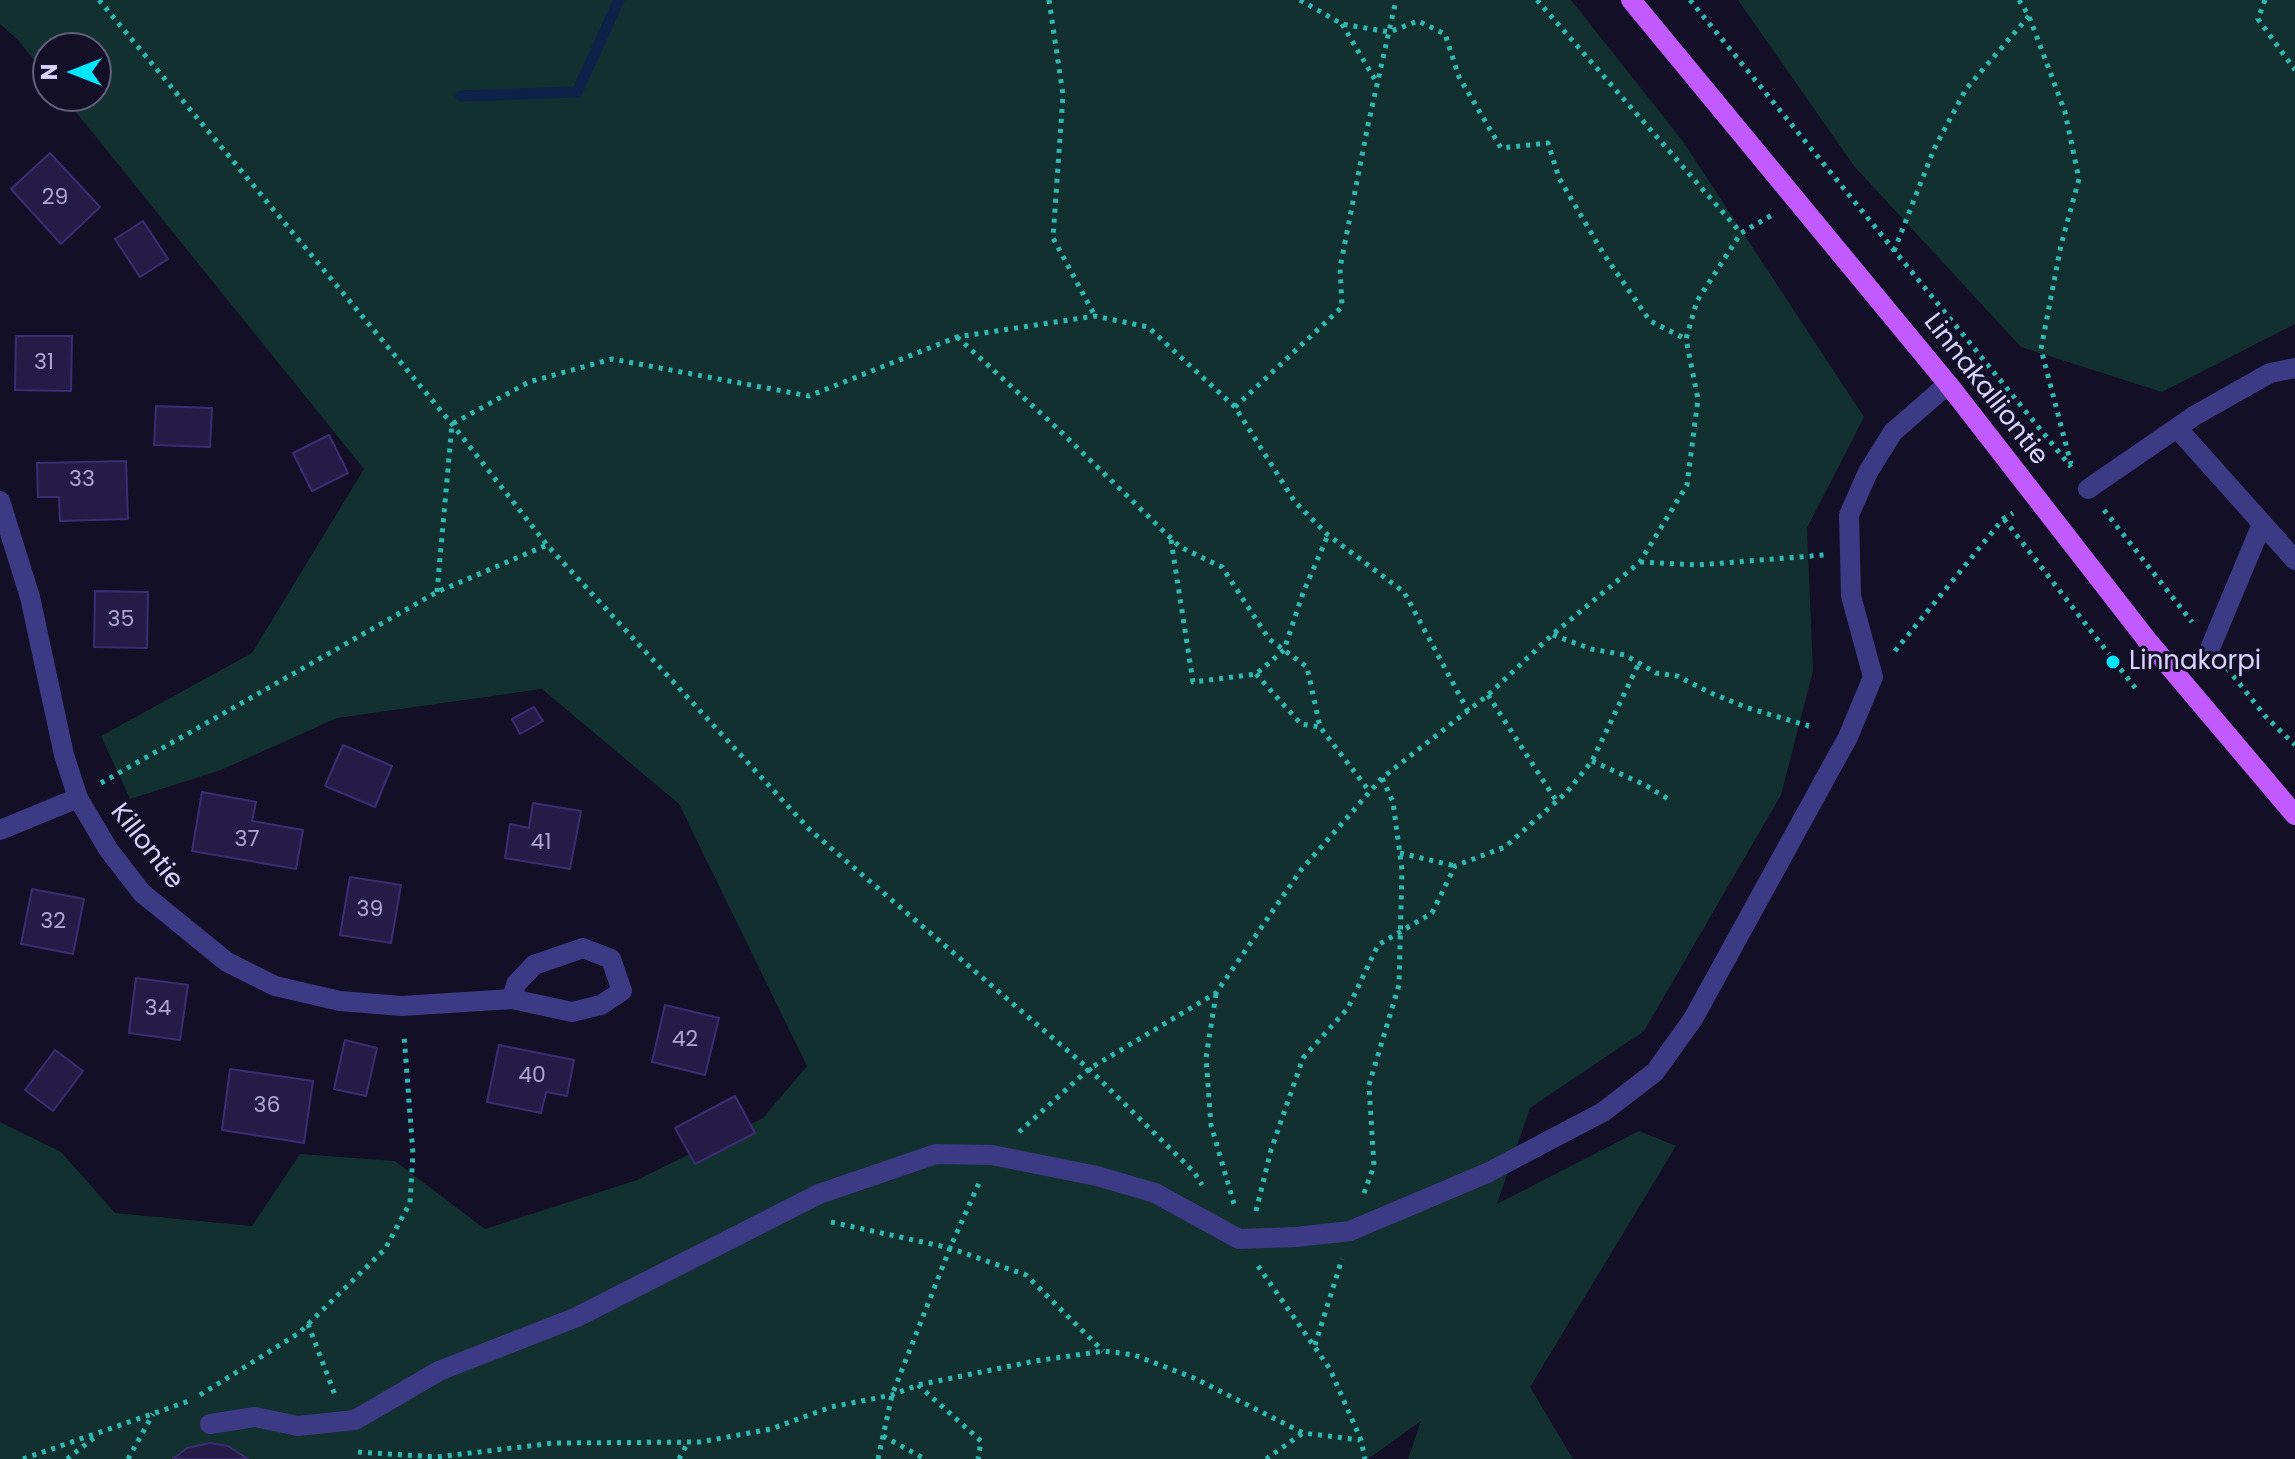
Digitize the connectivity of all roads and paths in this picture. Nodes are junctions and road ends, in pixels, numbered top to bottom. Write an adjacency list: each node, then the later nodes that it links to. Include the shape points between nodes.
1 (99, 0): 24 (path)
2 (1049, 0): 18 (path, via 1063,95 1053,238)
3 (1300, 0): 11 (path)
4 (1396, 0): 12 (path)
5 (1537, 0): 16 (path)
6 (1631, 0): 15 (main road, Linnakalliontie)
7 (1690, 0): 17 (path)
8 (2019, 0): 10 (path)
9 (2265, 0): 13 (path, via 2258,19)
10 (2029, 16): 17 (path, via 1966,89 1934,149); 17 (path, via 2065,112 2079,179 2041,349 2072,468)
11 (1342, 24): 12 (path); 14 (path)
12 (1389, 32): 14 (path); 20 (path, via 1418,21 1445,34 1459,77 1501,148 1548,143 1559,178 1650,321)
13 (2295, 70)
14 (1377, 84): 23 (path, via 1340,268 1342,307)
15 (1797, 202): 16 (path); 22 (main road, Linnakalliontie)
16 (1741, 233): 20 (path, via 1697,301)
17 (1894, 251)
18 (1095, 316): 19 (path); 23 (path, via 1148,327)
19 (957, 337): 24 (path, via 809,396 612,359 529,382); 30 (path)
20 (1686, 339): 34 (path, via 1698,399 1687,485)
21 (2295, 368): 25 (street, via 2270,373)
22 (1948, 384): 32 (street, via 1893,432 1868,472 1849,515); 54 (main road, Linnakalliontie, via 2147,640)
23 (1235, 407): 29 (path, via 1295,502)
24 (452, 424): 31 (path); 35 (path)
25 (2177, 428): 26 (street); 28 (street)
26 (2088, 489): 37 (path)
27 (0, 501): 51 (street, Killontie, via 30,597)
28 (2262, 524): 33 (street); 37 (street)
29 (1328, 535): 38 (path); 44 (path, via 1404,592)
30 (1170, 537): 38 (path, via 1222,567 1269,639); 40 (path, via 1193,682)
31 (547, 545): 35 (path); 62 (path, via 810,830)
32 (1849, 552): 34 (path, via 1698,565); 41 (street, via 1851,596)
33 (2295, 560)
34 (1640, 562): 36 (path)
35 (437, 592): 51 (path)
36 (1552, 635): 39 (path); 43 (path)
37 (2211, 646): 47 (path)
38 (1284, 650): 40 (path); 46 (path, via 1307,667)
39 (1639, 663): 45 (path, via 1748,708); 48 (path)
40 (1256, 674): 46 (path, via 1301,724)
41 (1873, 677): 42 (path, via 2003,519); 66 (street, via 1848,737 1693,1019 1655,1072 1603,1112 1487,1173)
42 (2136, 689)
43 (1488, 695): 44 (path); 53 (path)
44 (1468, 711): 49 (path)
45 (1809, 726)
46 (1320, 727): 50 (path)
47 (2295, 745)
48 (1592, 761): 52 (path); 53 (path)
49 (1382, 778): 50 (path); 56 (path, via 1393,802)
50 (1370, 792): 59 (path, via 1301,870)
51 (78, 798): 55 (street); 60 (street, Killontie, via 142,893 227,962 275,986 340,1001 402,1006)
52 (1670, 800)
53 (1557, 802): 57 (path, via 1505,847)
54 (2295, 815)
55 (0, 830)
56 (1400, 853): 57 (path); 58 (path)
57 (1455, 866): 58 (path, via 1432,913)
58 (1400, 931): 66 (path, via 1399,985 1369,1085 1374,1166); 67 (path, via 1378,945 1348,1008 1303,1058)
59 (1216, 993): 62 (path); 67 (path, via 1206,1058 1211,1125)
60 (512, 999): 60 (street, Killontie, via 572,1012 601,1005 622,991 611,959 583,948 534,965 516,984)
61 (406, 1064): 69 (path, via 413,1154 410,1203 385,1249)
62 (1089, 1069): 63 (path); 64 (path, via 1194,1172)
63 (992, 1155): 65 (street, via 936,1154 819,1194); 67 (street, via 1155,1193); 68 (path)
64 (1209, 1195)
65 (787, 1212): 68 (path); 75 (street, via 577,1317 439,1371)
66 (1350, 1231): 67 (street); 70 (path)
67 (1244, 1239): 70 (path)
68 (950, 1248): 71 (path, via 1026,1275); 73 (path)
69 (308, 1324): 74 (path, via 191,1401); 75 (path)
70 (1315, 1346): 80 (path)
71 (1104, 1351): 72 (path); 77 (path, via 1134,1355 1194,1378)
72 (918, 1385): 73 (path); 89 (path, via 981,1441)
73 (892, 1395): 79 (path); 81 (path, via 831,1407 771,1429)
74 (153, 1413): 78 (path); 85 (path)
75 (345, 1422): 76 (street, via 298,1426 255,1417)
76 (210, 1424)
77 (1303, 1433): 80 (path); 90 (path)
78 (98, 1434): 83 (path); 84 (path)
79 (883, 1436): 87 (path); 88 (path)
80 (1361, 1440): 91 (path)
81 (687, 1444): 82 (path, via 554,1443 437,1457); 86 (path)
82 (358, 1452)
83 (23, 1459)
84 (67, 1459)
85 (128, 1459)
86 (679, 1459)
87 (878, 1459)
88 (925, 1459)
89 (978, 1459)
90 (1266, 1459)
91 (1365, 1459)

